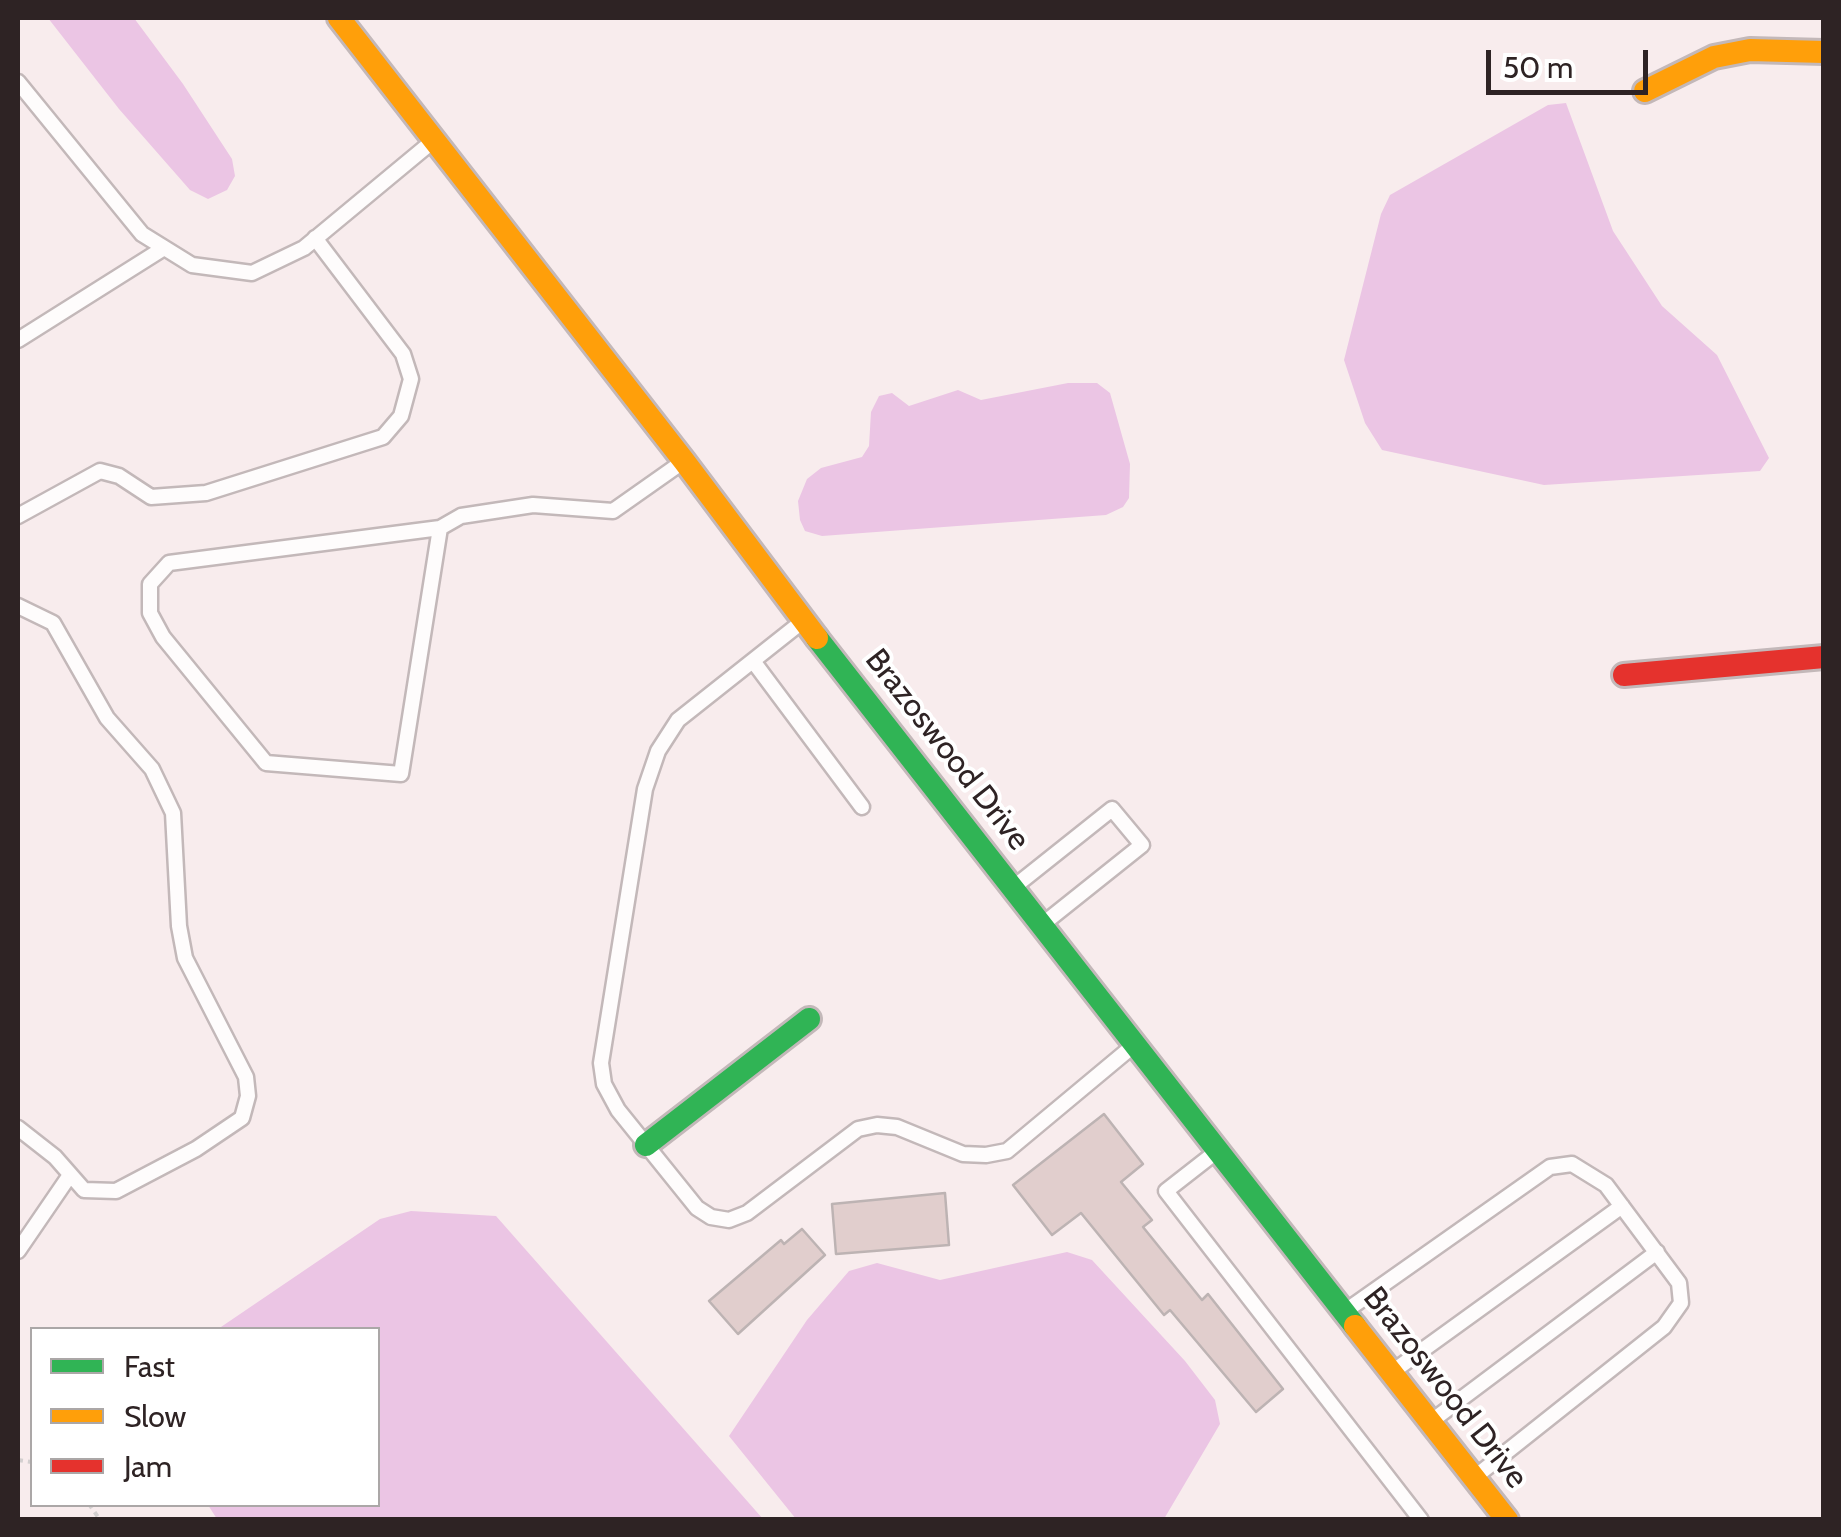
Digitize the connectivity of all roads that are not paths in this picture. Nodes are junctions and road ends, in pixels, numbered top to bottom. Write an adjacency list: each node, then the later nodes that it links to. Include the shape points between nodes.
1 (339, 18): 5 (street, Brazoswood Drive)
2 (1824, 52): 3 (street, via 1714,56)
3 (1645, 91)
4 (21, 92): 7 (lane, via 142,234)
5 (434, 141): 6 (lane); 9 (street, Brazoswood Drive)
6 (316, 238): 7 (lane, via 252,273 192,265); 10 (lane, via 403,354 411,380 401,416 383,437 206,493 151,497 100,471)
7 (164, 248): 8 (lane)
8 (18, 340)
9 (684, 461): 11 (lane, via 612,511 533,505 461,516); 13 (street, Brazoswood Drive)
10 (18, 516)
11 (440, 528): 11 (lane, via 401,774 266,763 162,637 150,612 150,584 169,563)
12 (18, 606): 25 (lane, via 53,623 107,718 152,769 172,813 185,958 246,1077 248,1096 242,1118 116,1191 84,1190)
13 (804, 620): 15 (lane); 18 (street, Brazoswood Drive)
14 (1824, 657): 16 (street)
15 (753, 661): 17 (lane); 23 (lane, via 678,720 645,789 601,1063 618,1110)
16 (1624, 675)
17 (862, 807)
18 (1014, 887): 19 (street, Brazoswood Drive); 19 (lane, via 1112,809 1142,845)
19 (1042, 924): 21 (street, Brazoswood Drive)
20 (809, 1018): 23 (street)
21 (1136, 1043): 23 (lane, via 1007,1151 963,1154 877,1124 858,1129 730,1220 697,1208); 24 (street, Brazoswood Drive)
22 (18, 1128): 25 (lane)
23 (646, 1145)
24 (1219, 1150): 29 (street, Brazoswood Drive); 33 (lane, via 1166,1192)
25 (70, 1175): 27 (lane)
26 (1622, 1206): 28 (lane); 29 (lane, via 1606,1185 1572,1164 1550,1167); 30 (lane)
27 (18, 1250)
28 (1656, 1252): 31 (lane); 32 (lane, via 1679,1283 1682,1303 1664,1327)
29 (1344, 1313): 30 (street, Brazoswood Drive)
30 (1390, 1374): 31 (street, Brazoswood Drive)
31 (1430, 1422): 32 (street, Brazoswood Drive)
32 (1474, 1478): 34 (street, Brazoswood Drive)
33 (1421, 1520)
34 (1507, 1520)

